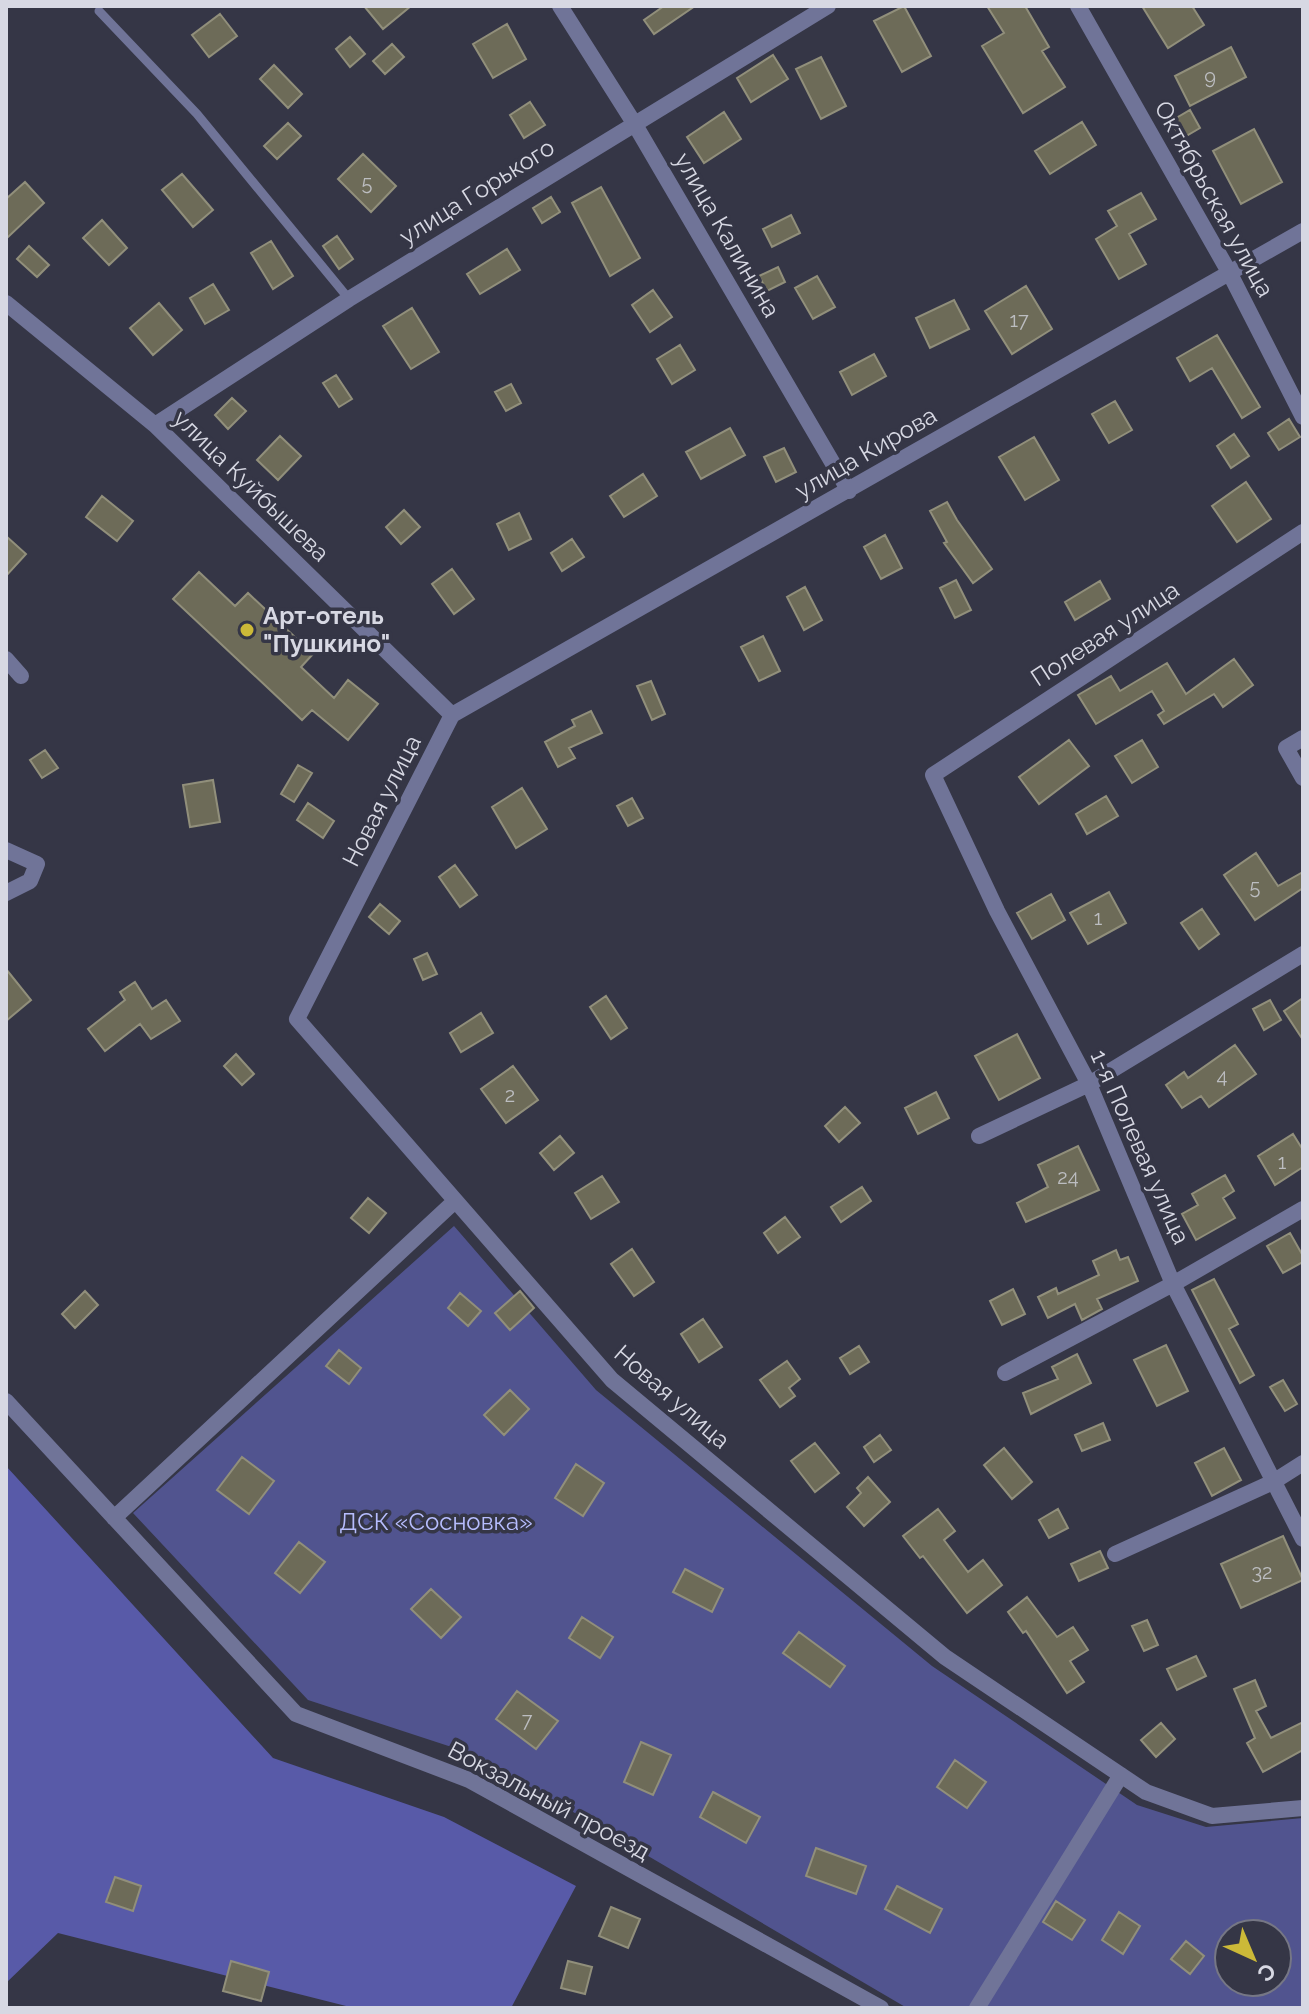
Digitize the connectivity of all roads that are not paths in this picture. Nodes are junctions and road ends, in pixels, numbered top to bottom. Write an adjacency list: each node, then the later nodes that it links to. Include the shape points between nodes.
1 (560, 6): 5 (street, улица Калинина)
2 (828, 6): 5 (street, улица Горького)
3 (1078, 6): 7 (street, Октябрьская улица)
4 (99, 11): 8 (lane, via 197,114)
5 (634, 123): 8 (street, улица Горького); 12 (street, улица Калинина)
6 (1303, 231): 7 (street, улица Кирова)
7 (1229, 272): 10 (street, Октябрьская улица); 12 (street, улица Кирова)
8 (349, 299): 11 (street, улица Горького)
9 (6, 303): 11 (street, улица Куйбышева)
10 (1303, 417)
11 (155, 425): 16 (street, улица Куйбышева)
12 (849, 491): 16 (street, улица Кирова)
13 (1303, 532): 18 (street, Полевая улица)
14 (6, 659): 15 (street)
15 (21, 676)
16 (452, 715): 25 (street, Новая улица, via 297,1019)
17 (1303, 738): 19 (street, via 1286,748)
18 (933, 775): 23 (street, 1-я Полевая улица, via 997,911)
19 (1303, 778)
20 (6, 850): 21 (street, via 37,864 30,881)
21 (6, 893)
22 (1303, 954): 23 (street)
23 (1089, 1084): 24 (street); 27 (street, 1-я Полевая улица)
24 (979, 1136)
25 (455, 1201): 32 (street); 35 (street, Новая улица, via 612,1380 945,1657)
26 (1303, 1209): 27 (street)
27 (1173, 1284): 28 (street); 31 (street, 1-я Полевая улица)
28 (1005, 1373)
29 (6, 1401): 32 (street, Вокзальный проезд)
30 (1303, 1463): 31 (street)
31 (1273, 1482): 33 (street, 1-я Полевая улица); 34 (street)
32 (114, 1518): 37 (street, Вокзальный проезд, via 296,1714 469,1780)
33 (1303, 1539)
34 (1115, 1554)
35 (1121, 1775): 36 (street, Новая улица, via 1146,1792 1212,1816); 38 (street)
36 (1303, 1808)
37 (881, 2008)
38 (977, 2008)

